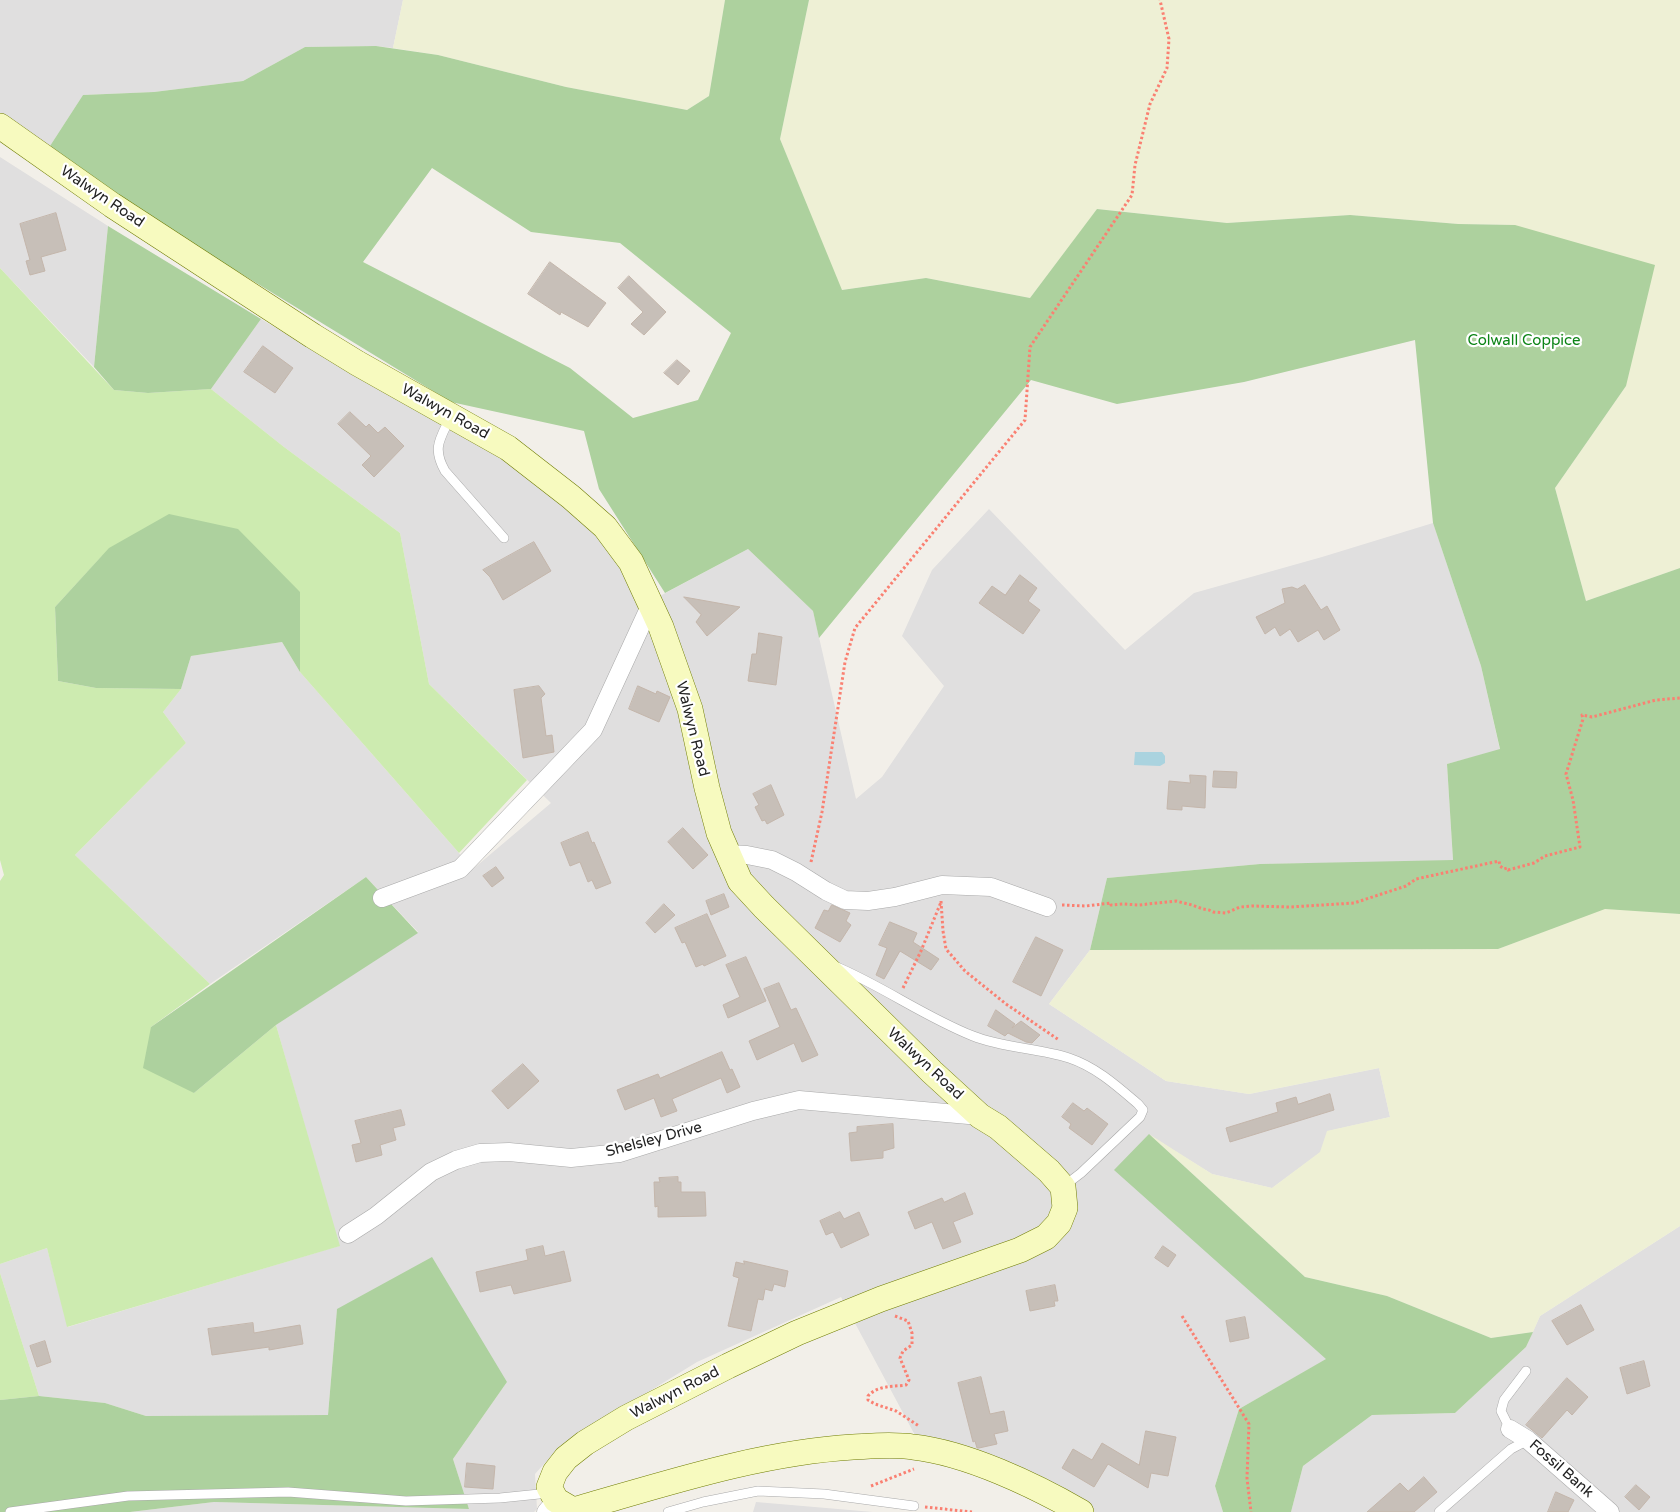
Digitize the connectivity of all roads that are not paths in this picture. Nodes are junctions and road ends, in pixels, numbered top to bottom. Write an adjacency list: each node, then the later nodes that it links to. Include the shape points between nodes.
1 (0, 126): 2 (main road, Walwyn Road, via 112,205 312,336)
2 (451, 415): 3 (lane, via 438,444 439,460); 4 (main road, Walwyn Road, via 508,448 605,527 631,562)
3 (504, 538)
4 (651, 604): 5 (main road, Walwyn Road, via 690,709 719,834); 6 (street, via 593,730 460,869)
5 (728, 854): 7 (street, via 772,860 845,900 868,901 991,887); 8 (main road, Walwyn Road, via 740,881)
6 (382, 898)
7 (1047, 907)
8 (816, 958): 9 (main road, Walwyn Road); 10 (lane, via 863,978 974,1036 1068,1058 1092,1068 1138,1104 1143,1110 1140,1118)
9 (980, 1116): 10 (main road, Walwyn Road, via 1030,1154); 11 (street, Shelsley Drive, via 799,1100 752,1111 620,1153 571,1158 508,1152 480,1153 431,1172)
10 (1063, 1187): 15 (main road, Walwyn Road, via 1065,1208 1059,1223 1046,1237 1020,1250 797,1333 626,1418 566,1458 549,1487)
11 (348, 1234)
12 (1526, 1371): 13 (lane, via 1504,1400 1500,1411)
13 (1510, 1429): 14 (street, Fossil Bank)
14 (1528, 1440): 20 (lane, via 1511,1449); 21 (street, Fossil Bank)
15 (551, 1502): 17 (lane, via 500,1498 406,1501 288,1492 128,1496); 19 (main road, via 573,1510 677,1479 818,1450 893,1445 938,1452 987,1467)
16 (914, 1506): 18 (lane, via 758,1491)
17 (10, 1512)
18 (668, 1512)
19 (1082, 1512)
20 (1439, 1512)
21 (1610, 1512)

